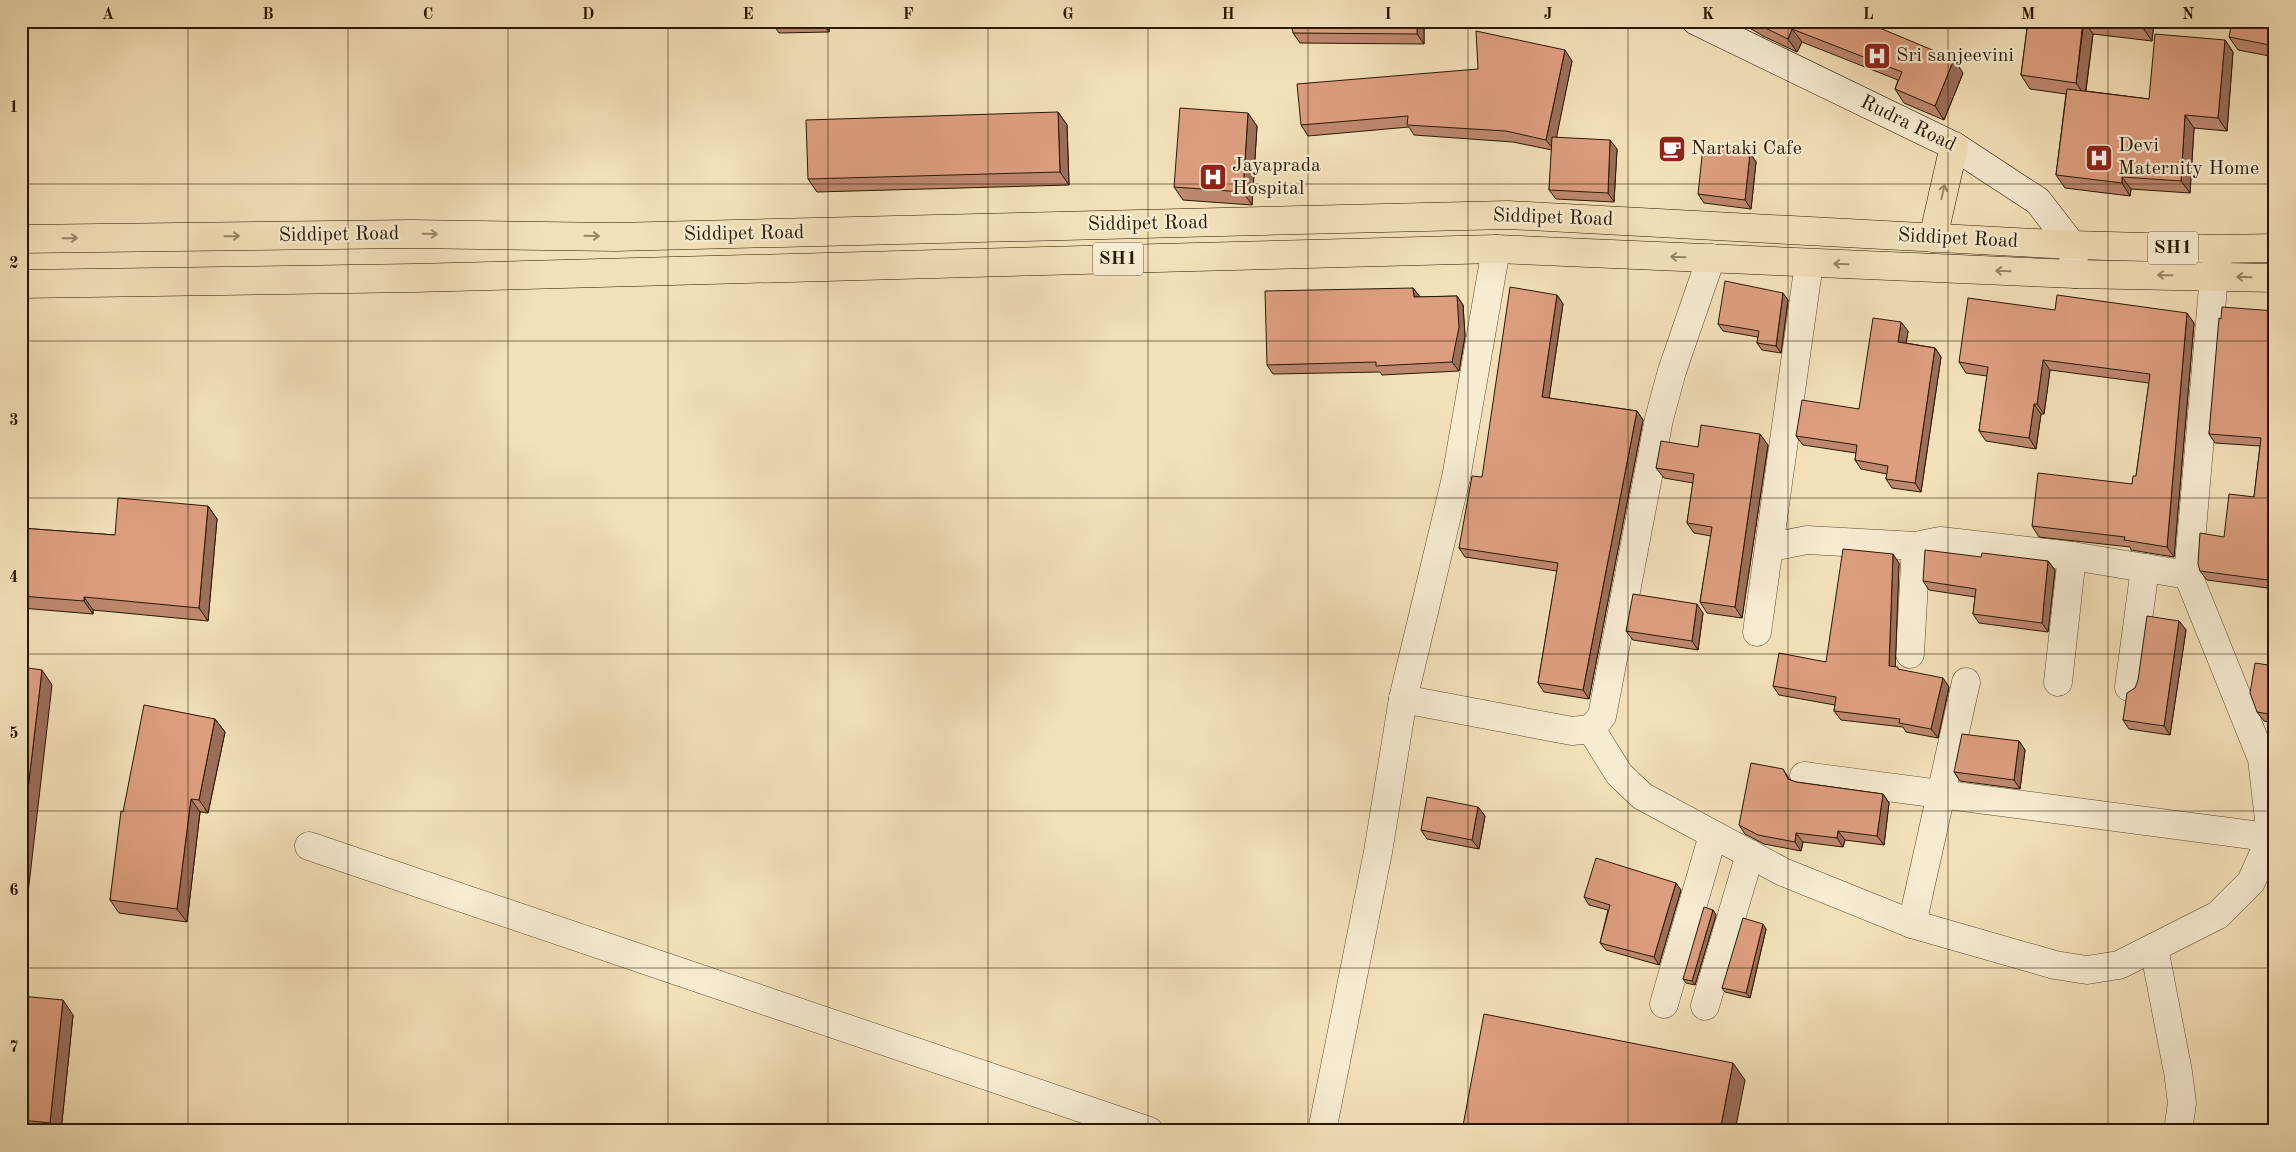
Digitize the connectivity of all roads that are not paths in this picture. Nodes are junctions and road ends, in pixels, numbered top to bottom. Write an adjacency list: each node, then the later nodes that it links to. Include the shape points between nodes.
1 (1696, 21): 2 (street, Rudra Road)
2 (1954, 146): 3 (main road, one-way to 2); 5 (street, Rudra Road, via 2038,201)
3 (1933, 238): 4 (main road, Siddipet Road / SH1, one-way to 3, via 411,234 615,237 1508,215); 5 (main road, Siddipet Road / SH1)
4 (21, 239)
5 (2072, 246): 8 (main road, Siddipet Road / SH1); 11 (street)
6 (2275, 248): 8 (main road, Siddipet Road / SH1)
7 (1496, 249): 9 (main road, Siddipet Road / SH1, one-way to 7); 14 (main road, Siddipet Road / SH1, via 414,278); 25 (street, via 1456,478)
8 (2219, 249): 12 (street)
9 (1711, 258): 10 (main road, Siddipet Road / SH1); 26 (street, via 1672,370 1659,419 1602,716)
10 (1810, 263): 11 (main road, Siddipet Road / SH1, one-way to 10); 16 (street)
11 (2075, 274): 12 (main road, Siddipet Road / SH1, one-way to 11)
12 (2214, 276): 13 (main road, Siddipet Road / SH1, one-way to 12); 19 (street)
13 (2275, 278)
14 (21, 284)
15 (1916, 546): 16 (street, via 1807,540); 17 (street, via 1940,541); 21 (street)
16 (1771, 547): 20 (street)
17 (2072, 556): 18 (street); 23 (street)
18 (2145, 568): 19 (street); 24 (street)
19 (2188, 575): 30 (street, via 2262,759)
20 (1757, 632)
21 (1910, 654)
22 (1966, 682): 28 (street)
23 (2058, 682)
24 (2129, 687)
25 (1403, 699): 26 (street, via 1572,731); 38 (street, via 1378,852)
26 (1591, 729): 29 (street, via 1619,774 1642,796)
27 (1804, 776): 28 (street)
28 (1940, 794): 30 (street); 33 (street)
29 (1713, 835): 32 (street); 35 (street)
30 (2273, 838): 34 (street, via 2250,882 2218,915)
31 (309, 846): 37 (street)
32 (1750, 854): 33 (street, via 1783,872); 36 (street)
33 (1912, 924): 34 (street, via 2055,965 2087,970 2119,964)
34 (2154, 948): 39 (street, via 2178,1072 2182,1104)
35 (1664, 1004)
36 (1705, 1006)
37 (1149, 1131)
38 (1322, 1131)
39 (2178, 1131)

